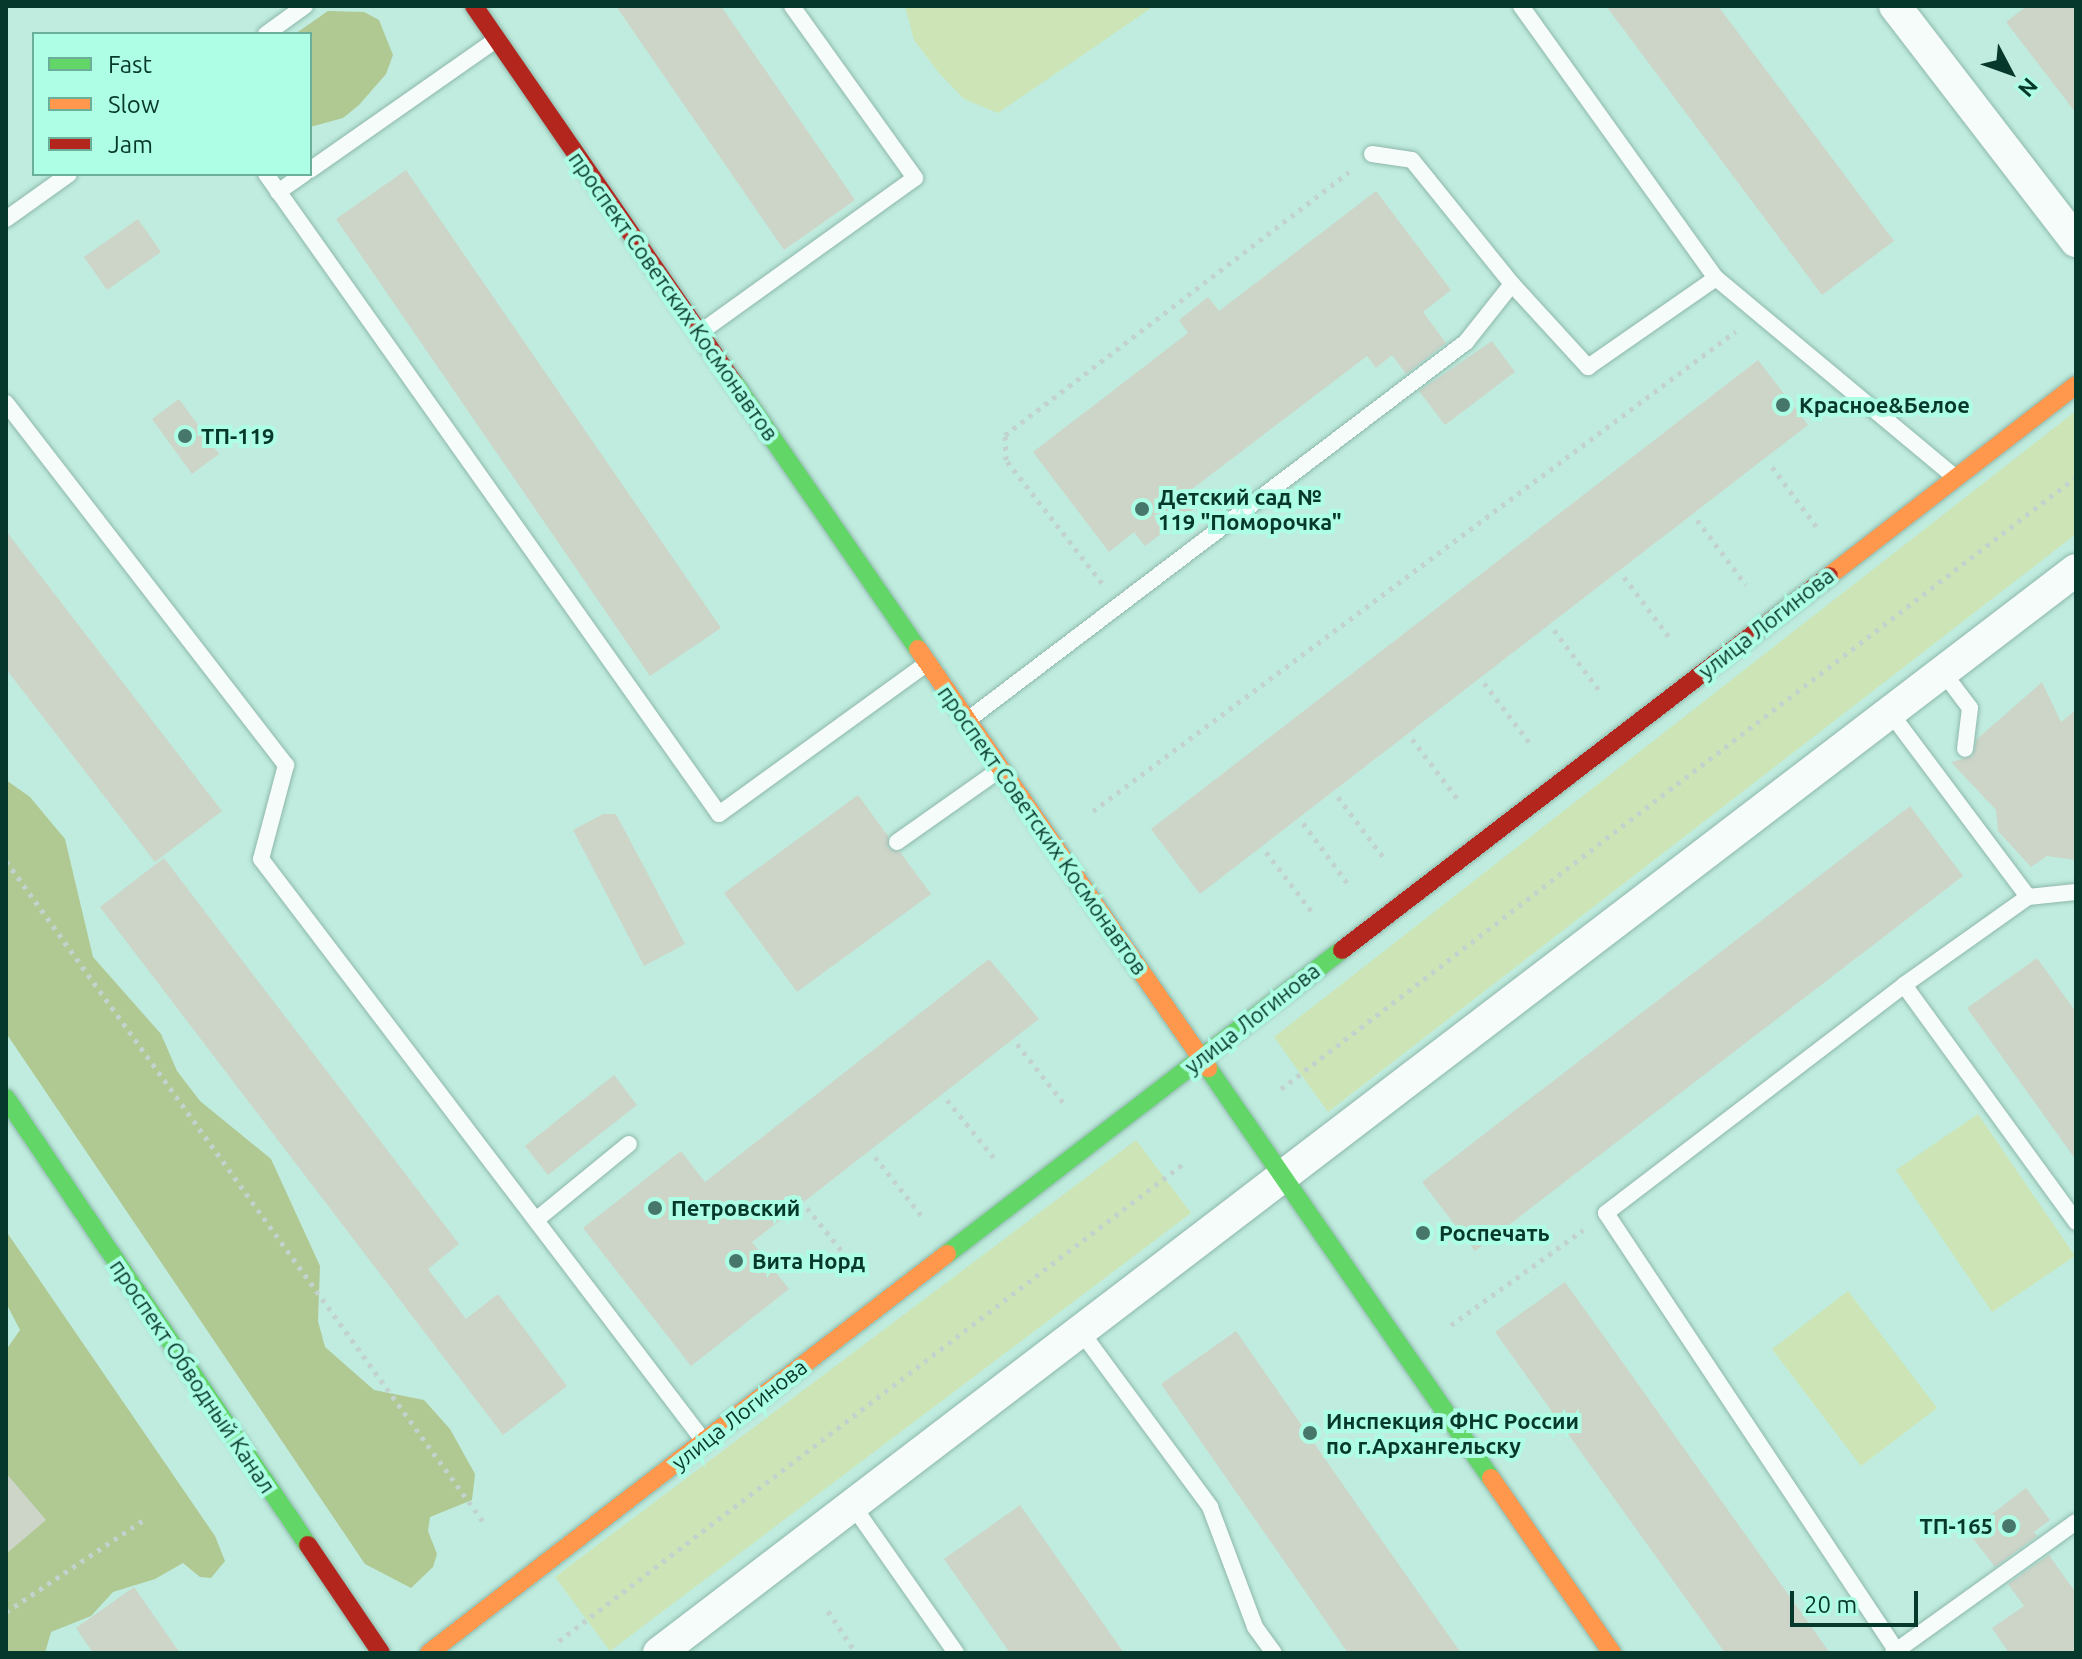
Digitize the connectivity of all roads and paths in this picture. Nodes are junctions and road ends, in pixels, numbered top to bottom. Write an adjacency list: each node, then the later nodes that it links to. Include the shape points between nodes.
1 (305, 6): 6 (lane)
2 (474, 6): 7 (main road, проспект Советских Космонавтов)
3 (792, 6): 19 (lane, via 915,178)
4 (1521, 6): 16 (lane)
5 (1895, 6): 15 (street)
6 (269, 32)
7 (497, 39): 9 (lane); 19 (main road, проспект Советских Космонавтов)
8 (1372, 154): 17 (lane, via 1412,160); 30 (path, via 1005,435 1006,460)
9 (312, 169)
10 (66, 176): 14 (lane)
11 (267, 176): 13 (lane)
12 (301, 176): 13 (lane)
13 (278, 192): 33 (lane, via 719,814)
14 (6, 219)
15 (2076, 241)
16 (1716, 278): 17 (lane, via 1588,367); 18 (lane)
17 (1512, 284): 30 (lane, via 1466,342)
18 (1759, 314): 23 (lane); 45 (path)
19 (700, 333): 33 (main road, проспект Советских Космонавтов)
20 (2076, 385): 23 (main road, улица Логинова)
21 (6, 403): 70 (lane, via 286,765 261,859)
22 (1772, 467): 26 (path)
23 (1955, 477): 57 (main road, улица Логинова)
24 (2076, 477): 58 (path)
25 (1697, 520): 29 (path)
26 (1820, 530)
27 (2076, 570): 34 (street)
28 (1624, 577): 32 (path)
29 (1746, 586)
30 (1119, 605): 38 (lane)
31 (1554, 630): 36 (path)
32 (1672, 641)
33 (928, 663): 38 (main road, проспект Советских Космонавтов)
34 (1942, 671): 37 (street); 41 (lane, via 1970,708)
35 (1484, 683): 40 (path)
36 (1602, 694)
37 (1889, 711): 53 (lane); 66 (street)
38 (967, 720): 42 (main road, проспект Советских Космонавтов)
39 (1412, 739): 44 (path)
40 (1532, 746)
41 (1965, 749)
42 (1001, 769): 47 (lane); 57 (main road, проспект Советских Космонавтов)
43 (1338, 797): 49 (path)
44 (1459, 801)
45 (1093, 811)
46 (1303, 823): 51 (path)
47 (897, 842)
48 (1266, 852): 54 (path)
49 (1384, 858)
50 (6, 861): 79 (path)
51 (1348, 884)
52 (2076, 892): 53 (lane)
53 (2028, 897): 55 (lane)
54 (1312, 912)
55 (1904, 985): 68 (lane); 71 (lane)
56 (1017, 1044): 61 (path)
57 (1201, 1058): 66 (main road, проспект Советских Космонавтов); 75 (main road, улица Логинова)
58 (1281, 1089)
59 (6, 1098): 84 (main road, проспект Обводный Канал)
60 (947, 1100): 64 (path)
61 (1066, 1106)
62 (629, 1144): 70 (lane)
63 (875, 1157): 69 (path)
64 (996, 1160)
65 (1183, 1164): 82 (path)
66 (1281, 1174): 74 (street); 90 (main road, проспект Советских Космонавтов)
67 (807, 1208): 72 (path)
68 (1606, 1213): 73 (path); 83 (lane)
69 (922, 1216)
70 (536, 1220): 75 (lane)
71 (2076, 1222)
72 (855, 1267)
73 (1451, 1325)
74 (1079, 1329): 76 (street); 89 (lane, via 1210,1507 1255,1627)
75 (704, 1441): 85 (main road, улица Логинова)
76 (851, 1503): 86 (street); 88 (lane)
77 (142, 1521): 81 (path)
78 (2076, 1522): 83 (lane)
79 (484, 1523)
80 (828, 1611): 87 (path)
81 (6, 1612)
82 (559, 1641)
83 (1896, 1652)
84 (381, 1653)
85 (429, 1653)
86 (659, 1653)
87 (856, 1653)
88 (956, 1653)
89 (1274, 1653)
90 (1612, 1653)

